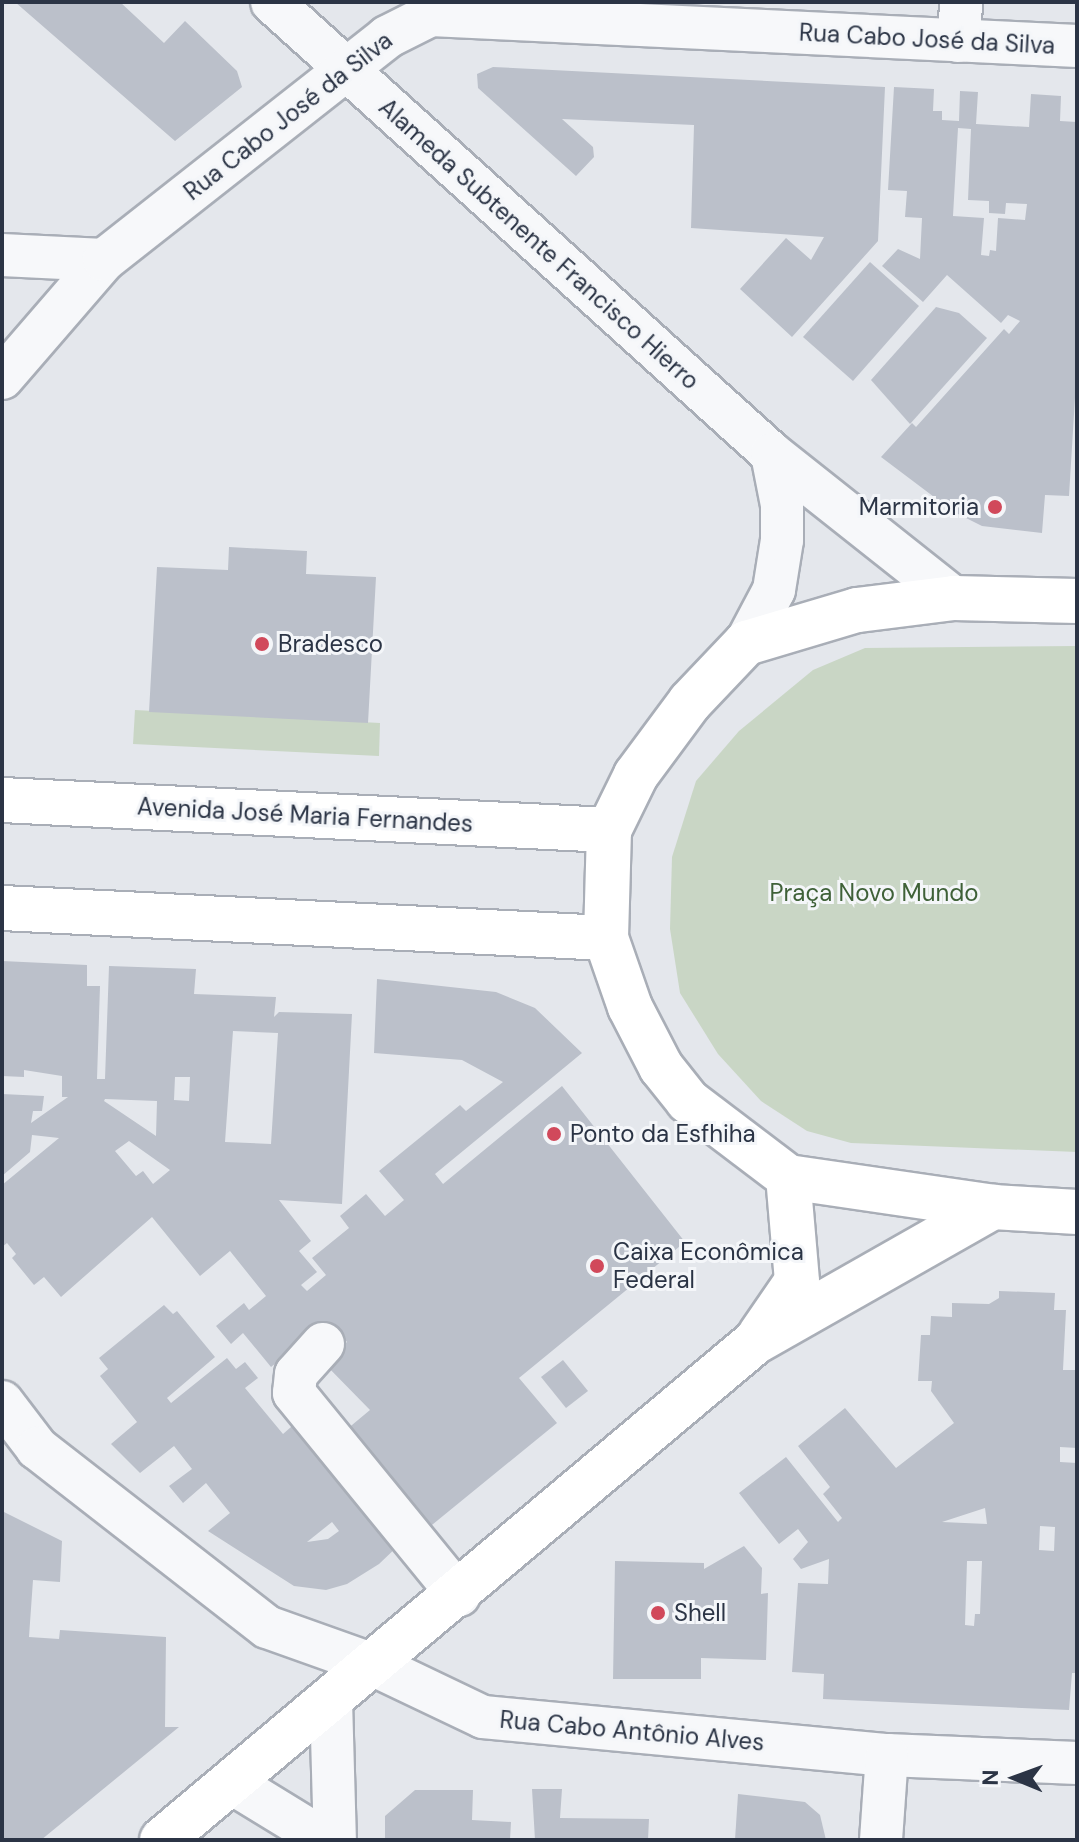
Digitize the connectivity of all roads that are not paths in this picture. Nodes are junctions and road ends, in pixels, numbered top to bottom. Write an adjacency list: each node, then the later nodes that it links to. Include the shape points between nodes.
1 (272, 2): 5 (street, Alameda Subtenente Francisco Hierro)
2 (431, 9): 3 (street, Rua Cabo José da Silva); 5 (street, Rua Cabo José da Silva)
3 (960, 21): 4 (street, Rua Cabo José da Silva)
4 (1077, 46)
5 (347, 70): 7 (street, Rua Cabo José da Silva); 9 (street, Alameda Subtenente Francisco Hierro)
6 (2, 255): 7 (street)
7 (104, 260): 8 (street, Rua Cabo José da Silva)
8 (2, 378)
9 (772, 454): 10 (street, Alameda Subtenente Francisco Hierro); 12 (street, via 782,505 782,540 774,590)
10 (954, 598): 11 (main road); 12 (main road, via 816,619)
11 (1077, 601)
12 (746, 643): 14 (main road, via 690,702 645,763)
13 (2, 800): 14 (main road, Avenida José Maria Fernandes)
14 (609, 830): 16 (main road)
15 (2, 908): 16 (main road)
16 (606, 938): 17 (main road, via 630,1007 661,1067 688,1101)
17 (788, 1177): 18 (main road); 20 (main road, via 797,1281)
18 (993, 1207): 19 (main road); 20 (main road)
19 (1077, 1212)
20 (755, 1342): 24 (main road)
21 (323, 1344): 24 (street, via 296,1374 294,1393)
22 (2, 1402): 23 (street, Rua Cabo Antônio Alves)
23 (20, 1447): 25 (street, Rua Cabo Antônio Alves, via 267,1627)
24 (459, 1595): 25 (main road)
25 (374, 1665): 26 (main road); 27 (street, Rua Cabo Antônio Alves, via 483,1717)
26 (331, 1700): 29 (main road); 32 (street)
27 (887, 1755): 28 (street, Rua Cabo Antônio Alves); 33 (street)
28 (1077, 1763)
29 (232, 1783): 30 (main road); 31 (street)
30 (162, 1840)
31 (325, 1840)
32 (335, 1840)
33 (881, 1840)

